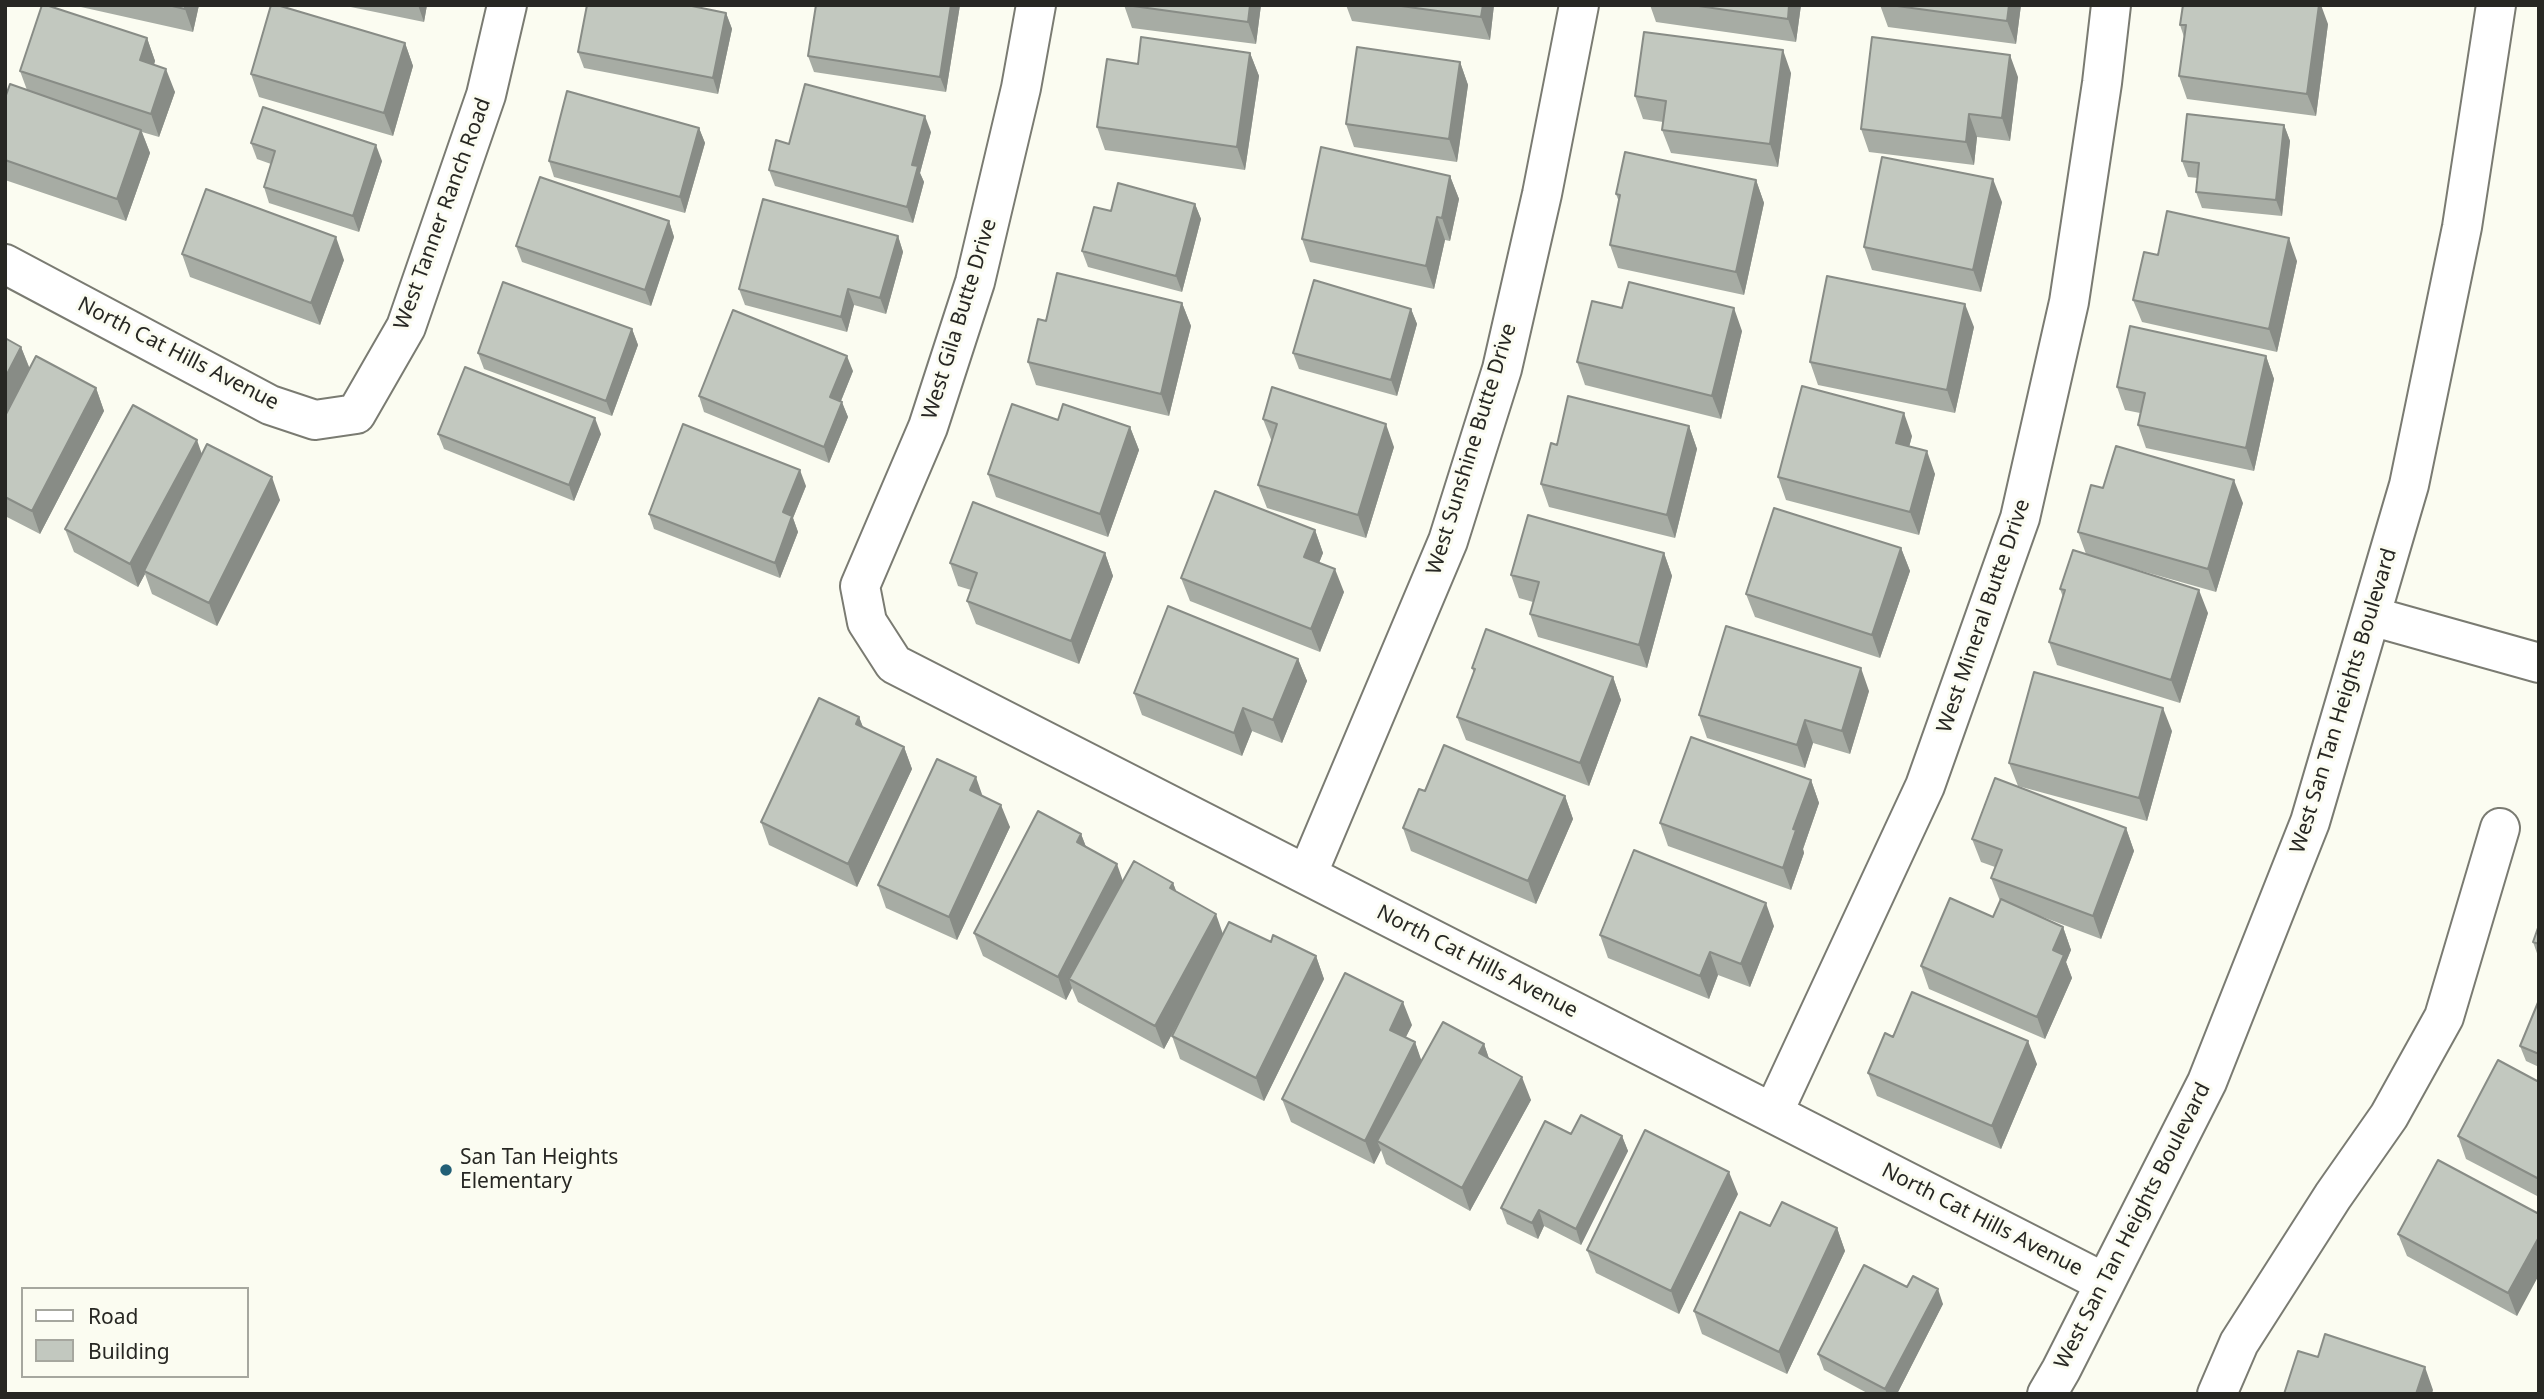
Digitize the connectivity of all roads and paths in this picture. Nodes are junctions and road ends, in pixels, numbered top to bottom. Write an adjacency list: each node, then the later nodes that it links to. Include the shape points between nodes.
1 (507, 5): 7 (street, West Tanner Ranch Road, via 486,95 406,327)
2 (1035, 5): 9 (street, West Gila Butte Drive, via 1021,88 975,282 928,427 860,586)
3 (1579, 5): 12 (street, West Sunshine Butte Drive, via 1502,369 1448,541)
4 (2111, 5): 13 (street, West Mineral Butte Drive, via 2068,302 2020,518 1926,786)
5 (2497, 5): 8 (street, West San Tan Heights Boulevard, via 2462,227 2409,485)
6 (5, 264): 7 (street, North Cat Hills Avenue, via 270,405 315,420)
7 (356, 414)
8 (2371, 616): 10 (street); 14 (street, West San Tan Heights Boulevard, via 2305,835 2207,1082)
9 (867, 622): 12 (street, North Cat Hills Avenue, via 894,664)
10 (2539, 663)
11 (2500, 828): 16 (street, via 2444,1017 2389,1116 2239,1343)
12 (1307, 875): 13 (street, North Cat Hills Avenue)
13 (1773, 1113): 14 (street, North Cat Hills Avenue)
14 (2105, 1283): 15 (street, West San Tan Heights Boulevard)
15 (2047, 1394)
16 (2217, 1394)

